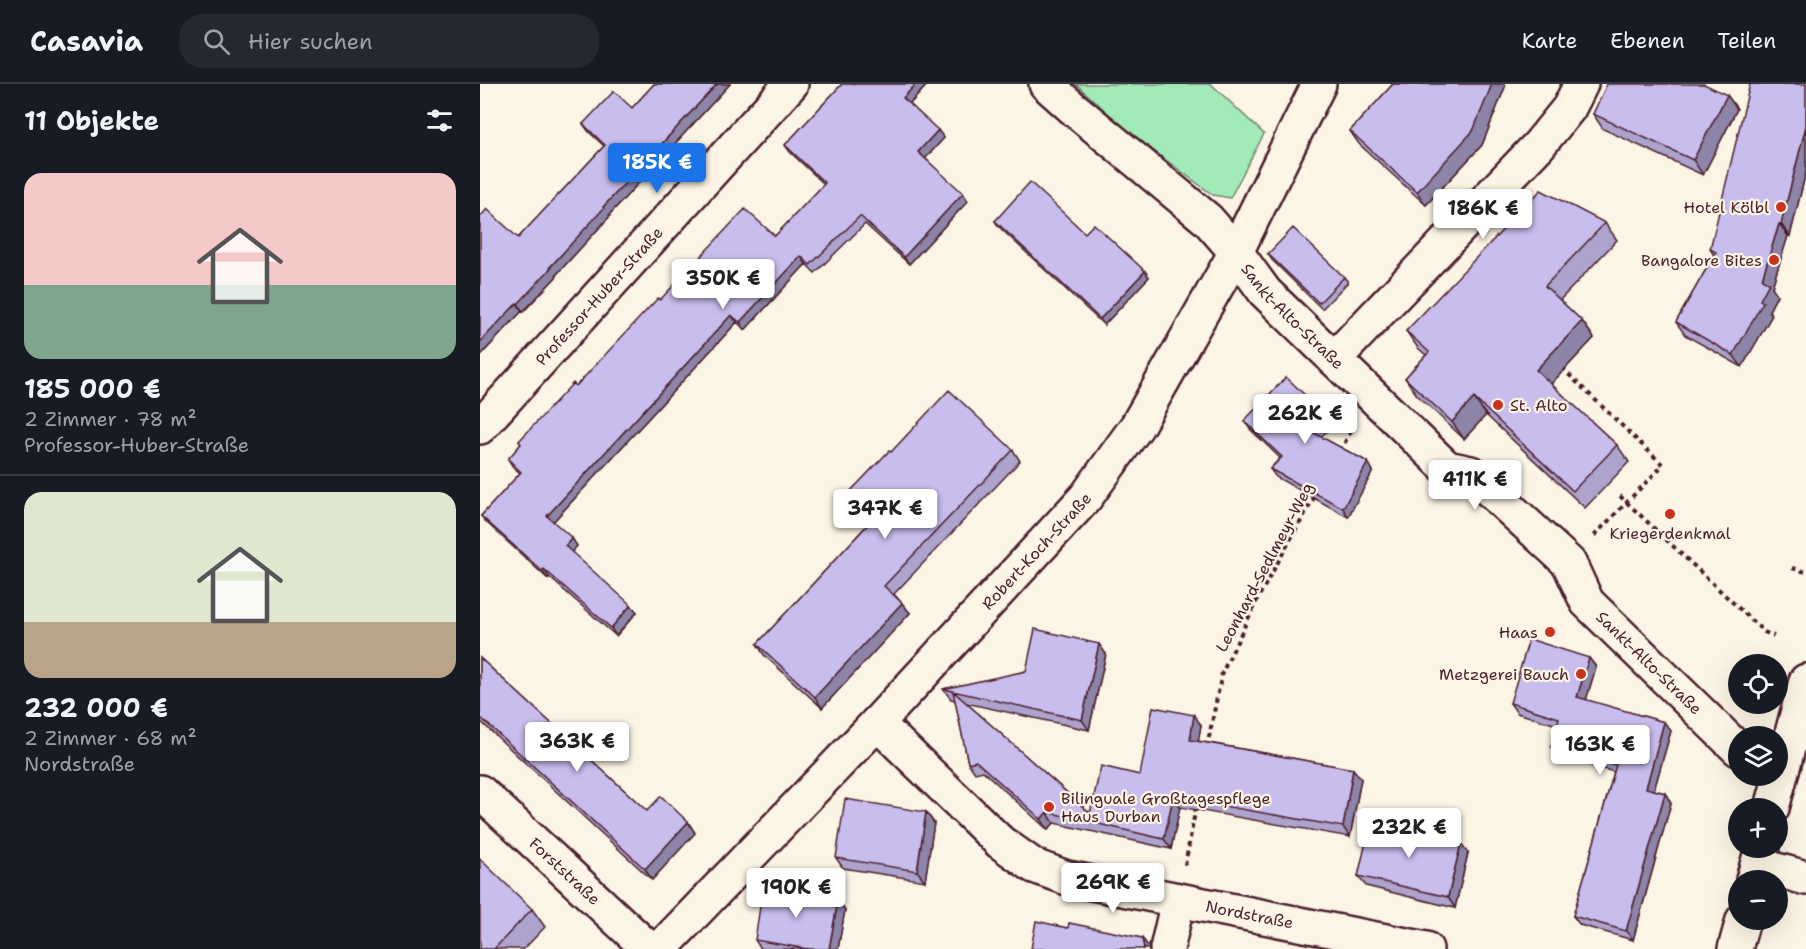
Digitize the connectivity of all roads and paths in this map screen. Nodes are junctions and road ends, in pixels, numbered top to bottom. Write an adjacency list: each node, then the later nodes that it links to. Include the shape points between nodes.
1 (791, 84): 9 (street, Professor-Huber-Straße)
2 (1046, 84): 5 (street, Sankt-Alto-Straße, via 1208,220)
3 (1319, 84): 5 (street, Robert-Koch-Straße)
4 (1581, 84): 6 (street, via 1569,108 1539,145)
5 (1236, 252): 6 (street, Sankt-Alto-Straße, via 1265,292); 19 (street, Robert-Koch-Straße, via 1137,426 1086,497)
6 (1334, 359): 8 (street, Sankt-Alto-Straße)
7 (1558, 364): 13 (path, via 1663,465)
8 (1372, 396): 10 (path); 14 (street, Sankt-Alto-Straße, via 1447,468 1471,473)
9 (480, 427)
10 (1340, 452)
11 (1317, 493): 22 (path, Leonhard-Sedlmeyr-Weg, via 1259,596 1222,673)
12 (1620, 496): 13 (path)
13 (1626, 504): 14 (path); 17 (path, via 1764,632)
14 (1569, 563): 20 (street, Sankt-Alto-Straße, via 1587,603)
15 (1792, 568): 16 (path)
16 (1806, 572)
17 (1774, 636)
18 (1806, 681): 21 (street)
19 (877, 723): 27 (street, Nordstraße, via 1000,843 1034,866 1067,878); 30 (street, Robert-Koch-Straße)
20 (1728, 739)
21 (1788, 740)
22 (1206, 755)
23 (480, 792): 29 (street, Forststraße)
24 (1197, 802): 27 (path)
25 (1758, 864): 26 (street)
26 (1806, 878)
27 (1178, 901): 31 (street); 32 (street, Nordstraße)
28 (1741, 930): 33 (street)
29 (649, 949)
30 (660, 949)
31 (1167, 949)
32 (1426, 949)
33 (1736, 949)

